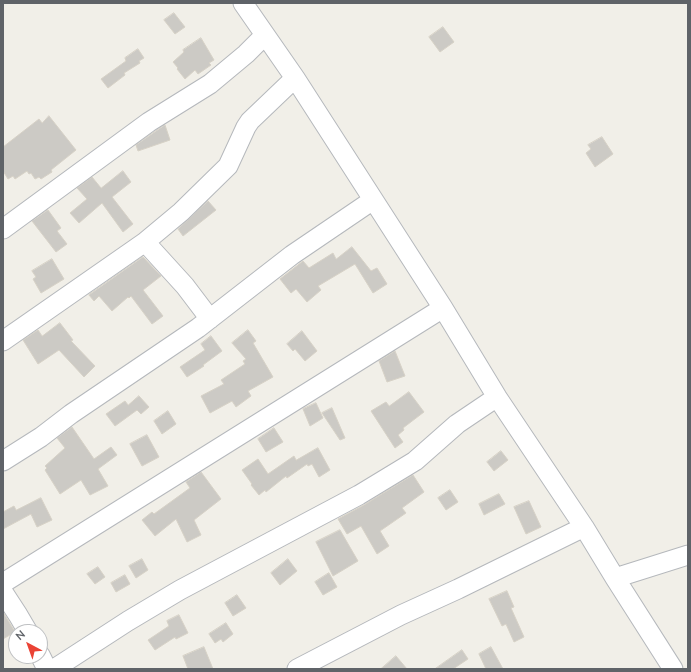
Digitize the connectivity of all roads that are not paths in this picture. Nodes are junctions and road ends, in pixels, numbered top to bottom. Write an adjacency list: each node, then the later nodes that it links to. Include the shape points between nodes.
1 (244, 3): 2 (street)
2 (265, 35): 3 (street); 5 (street, via 210,84 149,122)
3 (295, 78): 4 (street); 6 (street, via 250,121 223,172)
4 (373, 200): 7 (street); 8 (street, via 292,255)
5 (3, 229)
6 (145, 242): 8 (street, via 185,286); 9 (street)
7 (443, 308): 10 (street); 15 (street)
8 (210, 320): 11 (street)
9 (3, 341)
10 (498, 397): 12 (street); 18 (street, via 457,424 415,461 359,495 180,590)
11 (3, 461)
12 (584, 527): 14 (street); 19 (street, via 400,615)
13 (688, 555): 14 (street)
14 (615, 578): 20 (street)
15 (3, 583)
16 (3, 592): 17 (street)
17 (23, 624)
18 (54, 669)
19 (297, 669)
20 (673, 669)

